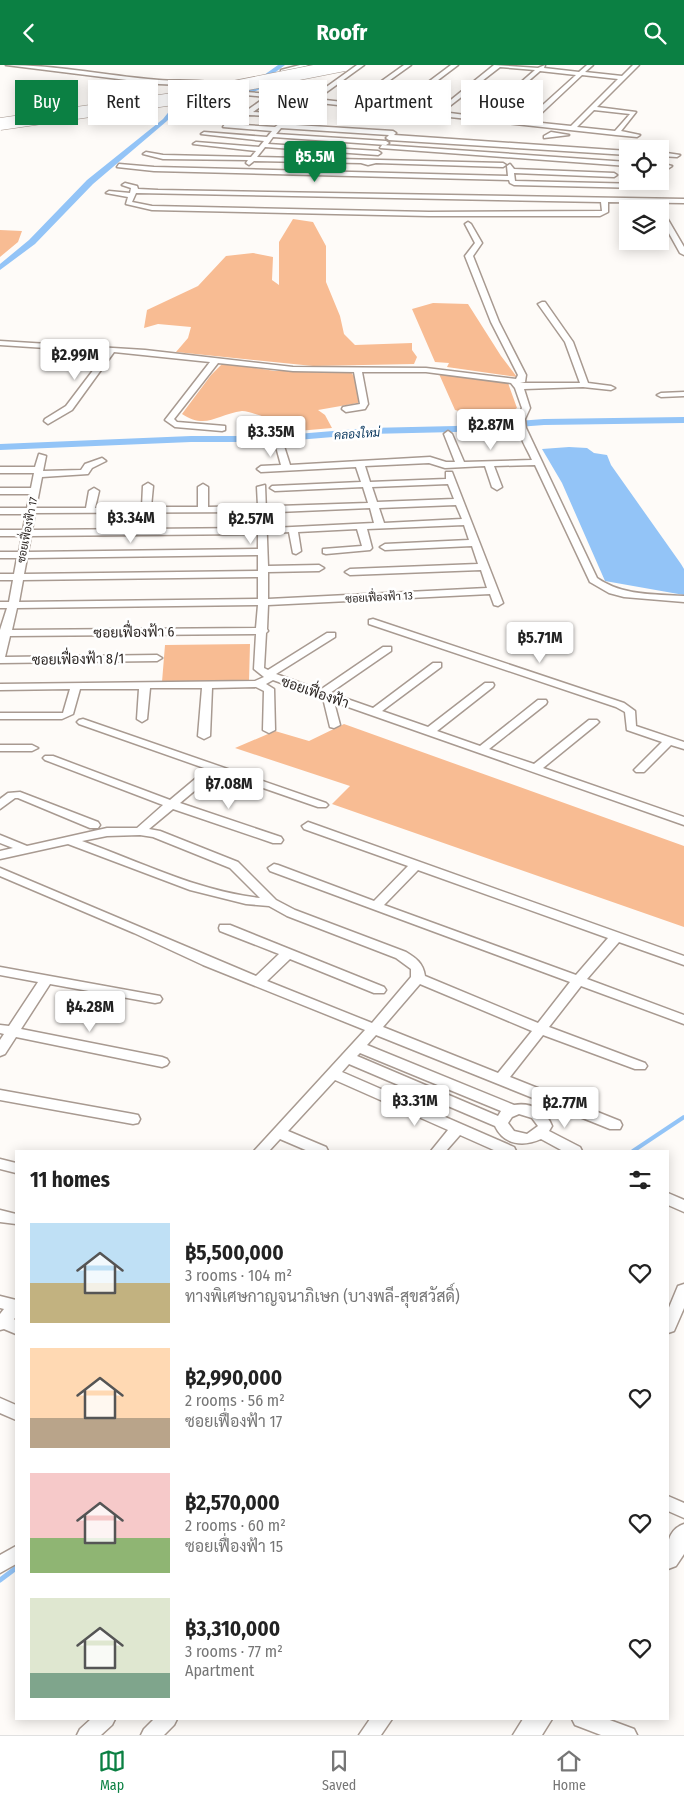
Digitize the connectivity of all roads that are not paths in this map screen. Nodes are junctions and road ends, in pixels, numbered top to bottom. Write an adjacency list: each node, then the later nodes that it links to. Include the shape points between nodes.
1 (10, 65): 18 (street)
2 (306, 65): 14 (street, via 283,71)
3 (323, 65): 23 (highway, via 194,91)
4 (344, 65): 24 (highway, bridge, via 168,99)
5 (361, 65): 19 (street)
6 (408, 65): 15 (street)
7 (455, 65): 16 (street)
8 (498, 65): 11 (street); 20 (street)
9 (590, 65): 12 (street)
10 (636, 65): 13 (street)
11 (542, 67): 12 (street); 17 (street)
12 (581, 73): 13 (street); 21 (street)
13 (624, 78): 22 (street)
14 (294, 80)
15 (387, 80)
16 (435, 80)
17 (527, 80)
18 (168, 82)
19 (327, 89)
20 (451, 103)
21 (543, 108)
22 (593, 108): 28 (street); 30 (street, via 634,113)
23 (0, 120)
24 (0, 124)
25 (213, 125): 29 (street)
26 (543, 125): 27 (street)
27 (557, 126): 28 (street); 37 (street)
28 (572, 128): 30 (street)
29 (277, 129): 33 (street); 34 (street, via 288,126 383,132 392,133)
30 (616, 133): 32 (street)
31 (204, 135): 33 (street)
32 (637, 135)
33 (270, 137): 38 (street); 39 (street)
34 (391, 137): 37 (street); 39 (street)
35 (591, 143): 37 (street, via 605,141 551,134)
36 (196, 144): 38 (street)
37 (542, 144): 42 (street); 46 (street)
38 (261, 147): 39 (street); 47 (street)
39 (382, 148): 46 (street); 48 (street)
40 (167, 151): 45 (street)
41 (146, 154): 45 (street)
42 (619, 154)
43 (669, 155): 44 (street)
44 (677, 155)
45 (159, 157): 47 (street)
46 (529, 158): 49 (street); 51 (street)
47 (251, 159): 48 (street); 52 (street)
48 (370, 161): 51 (street); 54 (street)
49 (619, 163)
50 (119, 166): 52 (street)
51 (510, 169): 54 (street); 55 (street); 57 (street, via 512,181 518,183)
52 (245, 171): 54 (street)
53 (619, 171): 55 (street)
54 (364, 174)
55 (617, 174): 57 (street)
56 (125, 185): 60 (street, via 134,186)
57 (610, 185): 58 (street)
58 (619, 185)
59 (109, 193): 60 (street)
60 (133, 193): 61 (street); 61 (street, via 128,203 152,208 429,215 600,214 605,212)
61 (604, 199): 62 (street)
62 (654, 200)
63 (669, 200): 64 (street)
64 (684, 201)
65 (468, 224): 73 (street, via 479,243 469,256 495,322 522,375)
66 (669, 227): 67 (street)
67 (684, 253)
68 (542, 304): 74 (street, via 572,348)
69 (0, 343): 70 (street)
70 (112, 350): 71 (street); 79 (street, via 69,408)
71 (216, 360): 72 (street, via 293,369); 80 (street, via 169,420 175,424)
72 (358, 371): 73 (street, via 434,370 507,379); 78 (street, via 364,404)
73 (518, 384): 74 (street); 85 (street, via 526,408 522,423)
74 (583, 385): 75 (street)
75 (611, 388)
76 (684, 394): 77 (street)
77 (661, 395)
78 (346, 409)
79 (48, 421)
80 (222, 427)
81 (448, 434): 89 (street)
82 (279, 443): 90 (street)
83 (42, 456): 93 (street, ซอยเฟื่องฟ้า 17)
84 (102, 461): 93 (street, via 88,466 81,473)
85 (537, 462): 86 (street); 135 (street, via 593,580 599,586 615,592)
86 (488, 463): 89 (street); 99 (street)
87 (360, 464): 88 (street, via 430,460); 90 (street); 95 (street)
88 (445, 465): 89 (street); 94 (street)
89 (460, 465)
90 (286, 467): 91 (street)
91 (261, 469)
92 (0, 470): 93 (street)
93 (38, 472): 102 (street, ซอยเฟื่องฟ้า 17)
94 (452, 481): 95 (street); 104 (street)
95 (367, 485): 100 (street); 105 (street)
96 (148, 486): 109 (street)
97 (204, 487): 110 (street)
98 (262, 487): 106 (street, ซอยเฟื่องฟ้า)
99 (497, 487)
100 (275, 488)
101 (0, 491): 102 (street)
102 (35, 491): 112 (street, ซอยเฟื่องฟ้า 17)
103 (94, 491): 108 (street)
104 (460, 502): 105 (street); 113 (street)
105 (373, 505): 107 (street); 115 (street)
106 (262, 509): 110 (street); 118 (street, ซอยเฟื่องฟ้า)
107 (278, 509)
108 (90, 510): 109 (street); 112 (street)
109 (146, 510): 110 (street)
110 (203, 510)
111 (0, 511): 112 (street)
112 (31, 511): 120 (street, ซอยเฟื่องฟ้า 17)
113 (467, 522): 115 (street); 121 (street)
114 (361, 526): 115 (street); 116 (street); 124 (street, via 367,549)
115 (380, 526)
116 (293, 529): 117 (street); 123 (street)
117 (275, 530)
118 (263, 531): 120 (street); 125 (street, ซอยเฟื่องฟ้า)
119 (0, 533): 120 (street)
120 (27, 533): 127 (street, ซอยเฟื่องฟ้า 17)
121 (475, 543): 122 (street); 128 (street)
122 (385, 547)
123 (296, 551)
124 (326, 551)
125 (263, 552): 127 (street); 130 (street, ซอยเฟื่องฟ้า)
126 (0, 555): 127 (street)
127 (22, 555): 133 (street, ซอยเฟื่องฟ้า 17)
128 (484, 567): 131 (street); 134 (street)
129 (319, 568): 130 (street)
130 (263, 572): 133 (street); 136 (street, ซอยเฟื่องฟ้า)
131 (350, 572)
132 (0, 577): 133 (street)
133 (18, 577): 139 (street, ซอยเฟื่องฟ้า 17)
134 (494, 591): 136 (street, ซอยเฟื่องฟ้า 13); 137 (street)
135 (684, 599)
136 (263, 602): 139 (street); 141 (street, ซอยเฟื่องฟ้า)
137 (498, 603)
138 (0, 605): 139 (street)
139 (13, 605): 142 (street, ซอยเฟื่องฟ้า 17)
140 (373, 621): 167 (street, via 620,705 630,711 631,727)
141 (263, 631): 142 (street, ซอยเฟื่องฟ้า 6); 149 (street, ซอยเฟื่องฟ้า, via 259,669)
142 (3, 633): 145 (street, ซอยเฟื่องฟ้า 17)
143 (331, 635): 149 (street)
144 (387, 649): 156 (street)
145 (0, 656)
146 (157, 658): 147 (street, ซอยเฟื่องฟ้า 8/1)
147 (0, 660)
148 (437, 665): 158 (street)
149 (270, 676): 150 (street); 156 (street, ซอยเฟื่องฟ้า)
150 (257, 684): 151 (street); 164 (street, via 269,689)
151 (207, 685): 154 (street); 166 (street)
152 (489, 685): 165 (street)
153 (76, 686): 154 (street); 155 (street); 159 (street, via 65,715)
154 (145, 686): 160 (street)
155 (0, 687)
156 (324, 696): 158 (street, ซอยเฟื่องฟ้า); 163 (street)
157 (542, 702): 171 (street)
158 (373, 713): 165 (street, ซอยเฟื่องฟ้า)
159 (0, 716)
160 (142, 719)
161 (593, 722): 174 (street)
162 (83, 723): 173 (street)
163 (334, 725)
164 (269, 730)
165 (428, 732): 171 (street, ซอยเฟื่องฟ้า)
166 (204, 736)
167 (669, 741): 168 (street); 175 (street)
168 (684, 746)
169 (0, 748): 170 (street)
170 (32, 748)
171 (481, 750): 174 (street, ซอยเฟื่องฟ้า)
172 (49, 758): 177 (street)
173 (216, 768): 177 (street); 178 (street)
174 (535, 769): 179 (street, ซอยเฟื่องฟ้า)
175 (640, 770)
176 (0, 805): 180 (street, via 12,795 20,795)
177 (173, 805): 182 (street); 184 (street)
178 (322, 805)
179 (684, 821)
180 (94, 825)
181 (308, 826): 188 (street)
182 (140, 831): 185 (street, via 108,832); 191 (street, via 167,837 234,865)
183 (0, 839): 186 (street)
184 (277, 840)
185 (71, 841): 186 (street); 191 (street, via 206,892)
186 (29, 850): 187 (street)
187 (0, 855)
188 (416, 865): 192 (street); 194 (street)
189 (274, 868): 192 (street)
190 (0, 872): 201 (street)
191 (272, 903): 198 (street, via 401,955 414,963 419,970)
192 (376, 906): 200 (street)
193 (225, 928): 195 (street)
194 (617, 937): 196 (street); 200 (street)
195 (287, 954): 201 (street); 202 (street)
196 (684, 961)
197 (0, 971): 199 (street)
198 (418, 978): 205 (street); 206 (street)
199 (47, 979): 203 (street); 207 (street)
200 (579, 980): 204 (street); 205 (street)
201 (258, 982): 206 (street)
202 (378, 990)
203 (155, 999)
204 (684, 1020)
205 (540, 1029): 212 (street); 214 (street)
206 (373, 1030): 208 (street); 214 (street)
207 (6, 1031): 209 (street); 211 (street)
208 (358, 1047): 210 (street); 216 (street)
209 (0, 1051)
210 (348, 1058): 213 (street); 218 (street)
211 (162, 1062)
212 (640, 1066)
213 (333, 1074): 220 (street); 221 (street)
214 (500, 1081): 219 (street)
215 (0, 1095): 217 (street)
216 (512, 1110): 218 (street, via 504,1115); 222 (street, via 523,1109 542,1118 545,1126)
217 (133, 1119)
218 (501, 1123): 222 (street, via 503,1130 522,1139)
219 (615, 1125)
220 (457, 1129): 225 (street); 226 (street)
221 (278, 1133): 223 (street); 224 (street)
222 (541, 1133): 227 (street)
223 (262, 1150)
224 (319, 1150)
225 (439, 1150)
226 (507, 1150)
227 (573, 1150)
228 (0, 1164): 229 (street)
229 (15, 1168)
230 (669, 1199): 231 (street)
231 (684, 1207)
232 (0, 1216): 233 (street)
233 (15, 1219)
234 (684, 1290): 239 (street)
235 (0, 1302): 236 (street)
236 (15, 1306)
237 (15, 1308): 238 (street)
238 (6, 1324)
239 (669, 1325)
240 (0, 1405): 241 (street)
241 (15, 1412)
242 (669, 1504): 243 (street)
243 (684, 1511)
244 (684, 1534): 246 (street)
245 (15, 1555): 247 (street)
246 (669, 1557)
247 (0, 1565)
248 (104, 1720): 253 (street)
249 (166, 1720): 254 (street)
250 (381, 1720): 255 (street)
251 (538, 1720): 256 (street)
252 (585, 1720): 257 (street)
253 (87, 1735)
254 (151, 1735)
255 (369, 1735)
256 (526, 1735)
257 (627, 1735)

